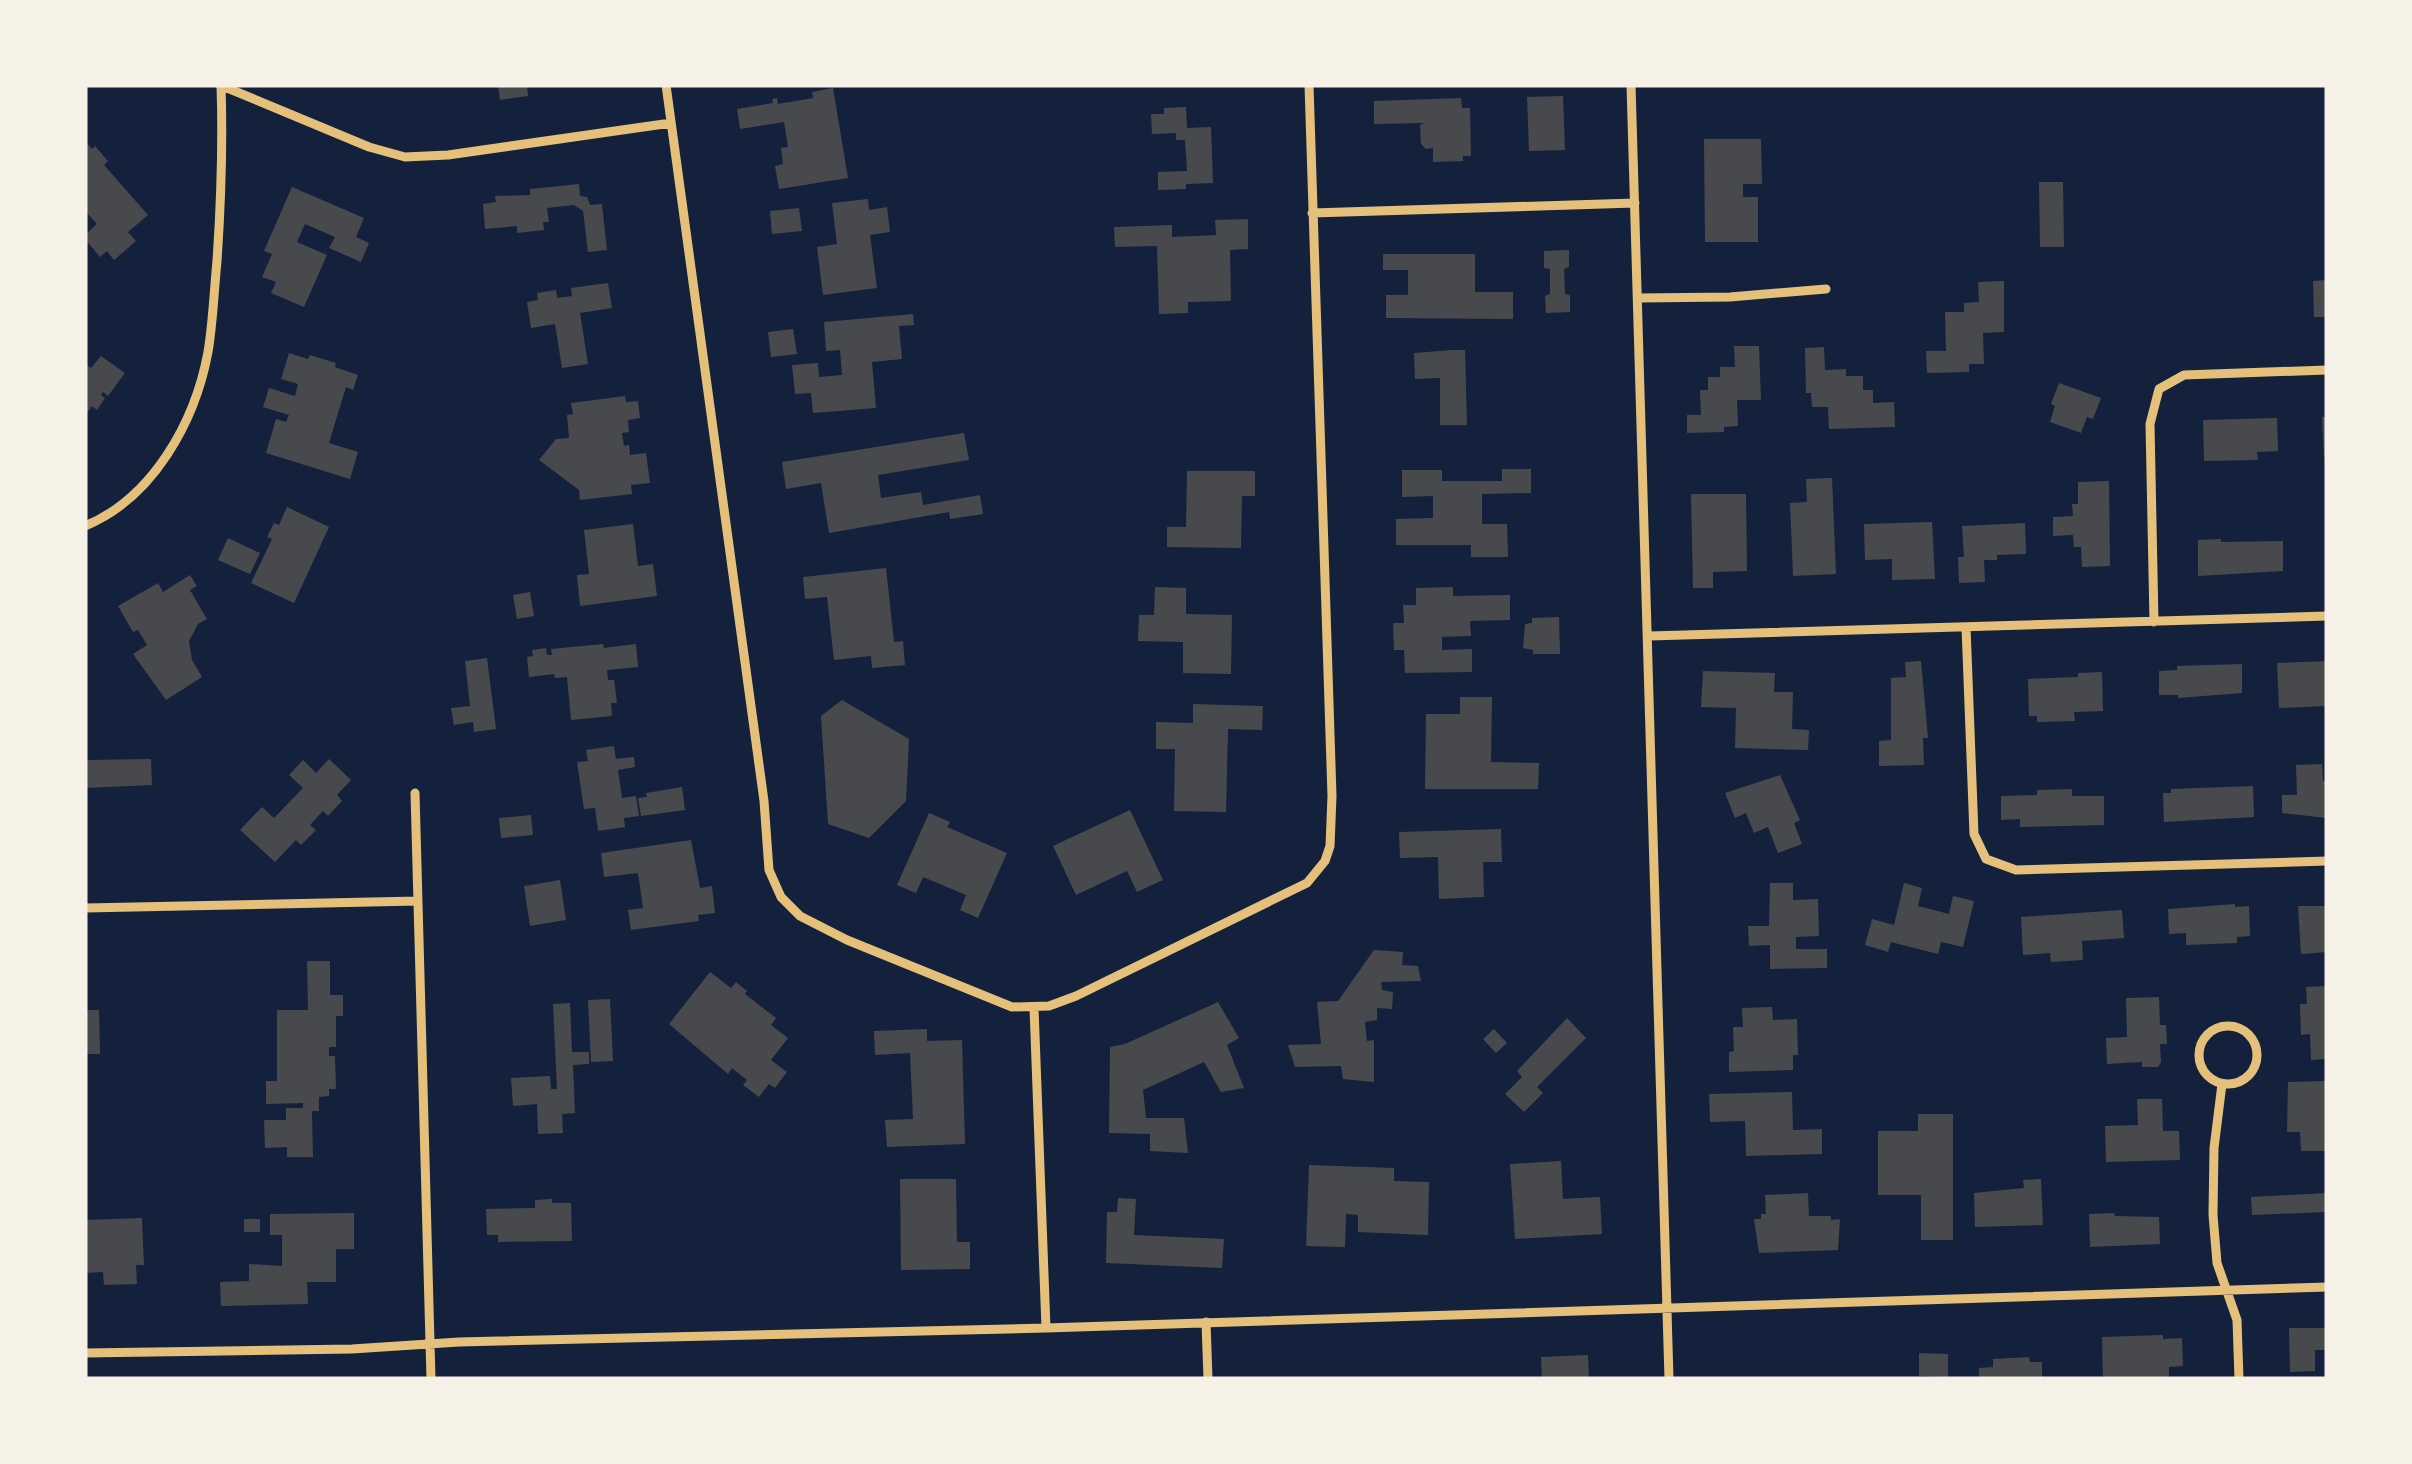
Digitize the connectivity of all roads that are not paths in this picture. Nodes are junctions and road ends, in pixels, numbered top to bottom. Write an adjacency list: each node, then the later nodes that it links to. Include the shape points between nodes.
1 (220, 85): 5 (street, via 405,158); 11 (street, via 221,200 204,370 159,466 128,500)
2 (666, 85): 5 (street)
3 (1308, 85): 7 (street)
4 (1631, 85): 6 (street)
5 (671, 123): 20 (street, via 775,886 800,916 830,932 993,1000)
6 (1635, 203): 7 (street); 9 (street)
7 (1312, 212): 20 (street, via 1332,796 1325,861 1292,893 1076,996)
8 (1826, 289): 9 (street)
9 (1639, 298): 15 (street)
10 (2327, 370): 13 (street, via 2184,374 2159,389 2150,424)
11 (85, 526)
12 (2327, 616): 13 (street)
13 (2154, 622): 14 (street)
14 (1966, 627): 15 (street); 17 (street, via 1973,823 1986,859 2016,870)
15 (1649, 636): 24 (street)
16 (414, 793): 18 (street)
17 (2327, 861)
18 (418, 901): 19 (street); 27 (street)
19 (85, 908)
20 (1034, 1008): 26 (street)
21 (2222, 1084): 21 (street, via 2200,1064 2200,1045 2214,1030 2233,1026 2254,1042 2257,1060 2240,1082); 23 (street, via 2213,1215)
22 (2327, 1288): 23 (street)
23 (2227, 1290): 24 (street); 32 (street, via 2237,1320)
24 (1667, 1308): 25 (street); 31 (street)
25 (1206, 1322): 26 (street); 30 (street)
26 (1046, 1328): 27 (street)
27 (430, 1343): 28 (street); 29 (street)
28 (85, 1354)
29 (431, 1379)
30 (1208, 1379)
31 (1670, 1379)
32 (2238, 1379)

